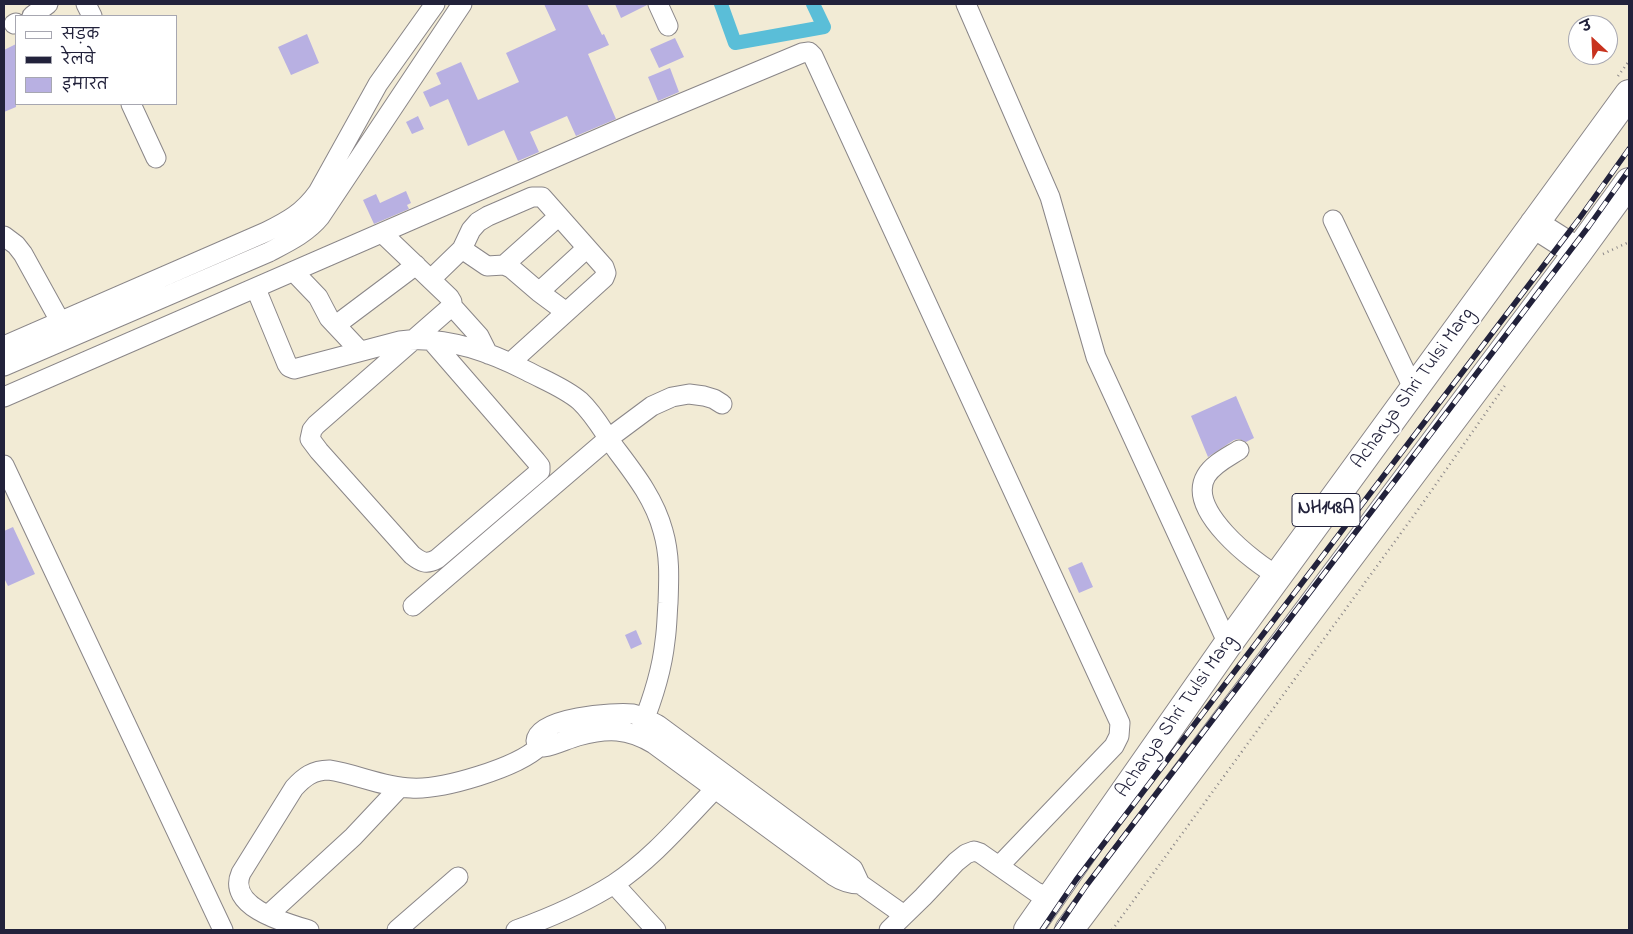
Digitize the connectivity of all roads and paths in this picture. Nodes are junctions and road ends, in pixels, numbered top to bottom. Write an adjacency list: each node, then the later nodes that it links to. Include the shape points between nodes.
1 (48, 4): 6 (street)
2 (435, 4): 29 (street, via 378,84 318,192 300,213 266,232)
3 (462, 4): 36 (street, via 320,217 302,234 269,252)
4 (658, 4): 7 (street)
5 (966, 4): 46 (street, via 1050,197 1096,357)
6 (34, 15)
7 (668, 26)
8 (1629, 94): 14 (highway, Acharya Shri Tulsi Marg / NH148A)
9 (131, 105): 10 (street)
10 (156, 158)
11 (1629, 183): 20 (highway, Acharya Shri Tulsi Marg / NH148A)
12 (559, 216): 18 (street); 19 (street, via 542,197 532,197 478,222); 22 (street)
13 (1333, 220): 38 (street)
14 (1534, 224): 20 (highway); 38 (highway, Acharya Shri Tulsi Marg / NH148A)
15 (382, 233): 21 (street); 23 (street); 52 (street, via 802,52 812,54 1120,723 1114,746)
16 (4, 236): 29 (street, via 29,263)
17 (1629, 242): 20 (path, via 1603,253)
18 (587, 248): 26 (street); 28 (street, via 606,273)
19 (462, 249): 22 (street, via 487,266); 24 (street)
20 (1588, 255): 66 (highway, Acharya Shri Tulsi Marg / NH148A)
21 (416, 264): 24 (street); 30 (street)
22 (504, 265): 26 (street)
23 (294, 272): 25 (street); 30 (street, via 318,298)
24 (431, 280): 27 (street, via 450,297)
25 (256, 289): 33 (street, via 289,367 294,370); 39 (street)
26 (539, 292): 28 (street)
27 (452, 306): 31 (street); 34 (street, via 479,336)
28 (566, 312): 35 (street)
29 (60, 321): 32 (street)
30 (336, 325): 33 (street)
31 (423, 339): 31 (street, via 540,466 540,471 429,563 412,555 311,442 310,435 316,425); 33 (street); 34 (street, via 459,344)
32 (4, 346)
33 (360, 351)
34 (488, 354): 35 (street)
35 (510, 363): 41 (street, via 571,394 598,421)
36 (4, 366)
37 (1506, 384): 67 (path)
38 (1414, 390): 44 (highway, Acharya Shri Tulsi Marg / NH148A)
39 (4, 397)
40 (722, 404): 41 (street, via 696,394 672,397 652,406)
41 (609, 438): 45 (street); 47 (street, via 651,500 667,550 669,575 665,642)
42 (1239, 450): 44 (street, via 1205,477 1203,495 1210,514 1224,534)
43 (4, 465): 59 (street)
44 (1278, 576): 46 (highway, Acharya Shri Tulsi Marg / NH148A)
45 (413, 606)
46 (1228, 644): 56 (highway, Acharya Shri Tulsi Marg / NH148A)
47 (645, 718): 48 (street); 49 (street, via 632,714 560,721 538,734 536,741); 55 (street, via 853,869)
48 (638, 735): 49 (street, via 615,730 579,736 552,746); 51 (street)
49 (540, 746): 50 (street, via 524,758 485,774 442,785)
50 (400, 787): 57 (street, via 354,837); 57 (street, via 329,770 320,770 303,778 238,880 242,895)
51 (715, 789): 54 (street, via 646,858); 55 (street, via 842,882)
52 (998, 866): 56 (street); 58 (street, via 980,853 966,854)
53 (458, 877): 61 (street)
54 (614, 884): 62 (street, via 584,901); 63 (street)
55 (860, 884): 58 (street)
56 (1050, 898): 65 (highway, Acharya Shri Tulsi Marg / NH148A)
57 (268, 915): 60 (street)
58 (904, 915): 64 (street)
59 (223, 930)
60 (309, 930)
61 (397, 930)
62 (516, 930)
63 (656, 930)
64 (889, 930)
65 (1028, 930)
66 (1069, 930)
67 (1112, 930)

